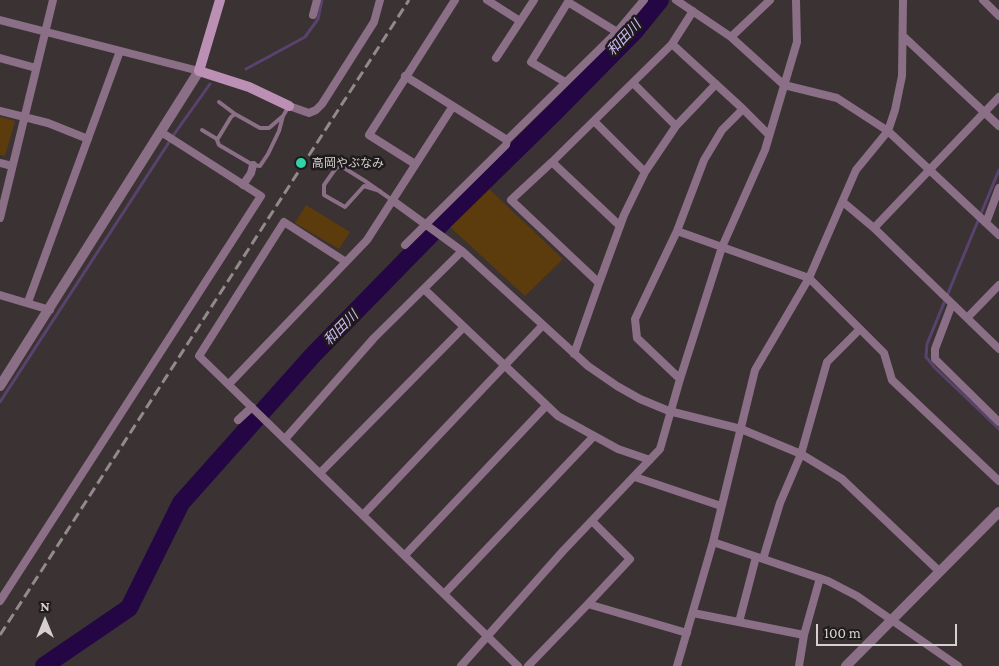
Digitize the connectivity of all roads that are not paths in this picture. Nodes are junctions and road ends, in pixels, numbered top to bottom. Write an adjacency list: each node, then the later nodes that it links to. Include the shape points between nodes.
1 (53, 0): 20 (street)
2 (220, 0): 28 (main road)
3 (316, 0): 15 (street)
4 (380, 0): 36 (street, via 374,22 316,110 301,112)
5 (455, 0): 29 (street)
6 (487, 0): 18 (street)
7 (534, 0): 18 (street)
8 (644, 0): 19 (street)
9 (676, 0): 14 (street)
10 (770, 0): 22 (street)
11 (796, 0): 33 (street, via 797,42)
12 (903, 0): 21 (street)
13 (983, 0): 16 (street)
14 (693, 11): 22 (street); 23 (street)
15 (313, 15)
16 (999, 16)
17 (0, 20): 20 (street)
18 (520, 21): 26 (street)
19 (617, 32): 30 (street); 30 (street, via 568,2 530,62)
20 (44, 33): 24 (street); 27 (street)
21 (903, 36): 40 (street); 48 (street, via 902,76 896,110)
22 (731, 37): 33 (street)
23 (672, 44): 31 (street); 32 (street)
24 (120, 51): 28 (street); 51 (street)
25 (0, 58): 27 (street)
26 (496, 58)
27 (36, 68): 43 (street)
28 (199, 71): 36 (main road, via 249,87); 49 (street)
29 (406, 76): 37 (street); 56 (street, via 369,135)
30 (565, 82): 53 (street)
31 (633, 82): 44 (street); 45 (street)
32 (716, 84): 38 (street); 45 (street)
33 (784, 85): 48 (street, via 837,98); 50 (street)
34 (999, 97): 40 (street)
35 (220, 102): 41 (lane)
36 (289, 106): 42 (lane)
37 (453, 106): 53 (street); 56 (street)
38 (743, 109): 50 (street); 72 (street, via 722,130 704,160)
39 (0, 111): 43 (street)
40 (985, 112): 46 (street); 59 (street)
41 (235, 114): 42 (lane, via 260,128 269,128); 52 (lane)
42 (283, 116): 58 (lane, via 268,154 260,166)
43 (25, 118): 51 (street, via 48,123); 57 (street)
44 (594, 120): 54 (street); 60 (street)
45 (676, 126): 60 (street)
46 (999, 126)
47 (202, 130): 52 (lane)
48 (888, 131): 59 (street); 65 (street, via 856,170)
49 (164, 134): 61 (street); 85 (street)
50 (769, 135): 75 (street)
51 (88, 139): 83 (street)
52 (217, 139): 58 (lane, via 218,145)
53 (507, 140): 69 (street, via 506,145)
54 (552, 162): 70 (street); 79 (street, via 511,200)
55 (0, 163): 57 (street)
56 (415, 164): 64 (street)
57 (12, 166): 66 (street)
58 (253, 166): 61 (street)
59 (930, 170): 68 (street); 71 (street)
60 (645, 172): 70 (street)
61 (244, 185): 119 (street, via 261,196)
62 (999, 188): 68 (street)
63 (380, 191): 63 (lane, via 341,166 324,185 324,195 345,207 364,186); 64 (lane)
64 (392, 200): 69 (street); 77 (street, via 367,240)
65 (843, 202): 71 (street); 78 (street)
66 (0, 218)
67 (999, 221): 68 (street)
68 (987, 223): 73 (street)
69 (427, 224): 74 (street); 76 (street)
70 (620, 226): 79 (street)
71 (874, 228): 84 (street)
72 (677, 231): 75 (street); 93 (street, via 635,319 637,338)
73 (999, 235)
74 (405, 245)
75 (722, 247): 78 (street); 93 (street)
76 (462, 251): 81 (street); 87 (street)
77 (346, 262): 94 (street); 94 (street, via 284,222 199,356)
78 (808, 278): 89 (street); 101 (street, via 756,370)
79 (599, 283): 91 (street)
80 (999, 285): 86 (street)
81 (424, 289): 88 (street); 103 (street, via 374,338)
82 (0, 295): 83 (street)
83 (28, 302): 85 (street)
84 (952, 304): 86 (street); 100 (street, via 935,349 935,358)
85 (50, 310): 95 (street)
86 (967, 318): 90 (street)
87 (543, 325): 91 (street); 92 (street)
88 (464, 327): 92 (street); 106 (street)
89 (860, 329): 104 (street, via 827,362); 108 (street, via 884,353 892,380)
90 (999, 349)
91 (574, 354): 98 (street, via 617,386)
92 (504, 366): 96 (street); 111 (street)
93 (680, 379): 98 (street)
94 (229, 384): 97 (street)
95 (0, 386)
96 (546, 406): 102 (street); 114 (street)
97 (253, 407): 99 (street); 103 (street)
98 (669, 411): 101 (street); 105 (street, via 660,449)
99 (238, 420)
100 (999, 422)
101 (741, 429): 104 (street); 109 (street)
102 (594, 436): 105 (street); 118 (street)
103 (285, 439): 106 (street)
104 (801, 454): 115 (street); 116 (street, via 842,479)
105 (650, 460): 107 (street)
106 (320, 474): 111 (street)
107 (635, 477): 109 (street); 112 (street)
108 (999, 481)
109 (721, 506): 113 (street)
110 (999, 512): 116 (street)
111 (363, 515): 114 (street)
112 (592, 521): 120 (street, via 630,559); 126 (street)
113 (713, 542): 115 (street); 121 (street)
114 (404, 555): 118 (street)
115 (760, 558): 117 (street); 123 (street)
116 (940, 572): 122 (street)
117 (820, 578): 122 (street, via 857,596); 125 (street)
118 (444, 594): 126 (street)
119 (0, 601)
120 (588, 604): 124 (street); 129 (street)
121 (692, 613): 123 (street); 124 (street)
122 (891, 620): 132 (street); 133 (street)
123 (739, 622): 125 (street)
124 (687, 633): 130 (street)
125 (804, 635): 131 (street)
126 (487, 639): 127 (street); 128 (street)
127 (461, 666)
128 (518, 666)
129 (528, 666)
130 (678, 666)
131 (799, 666)
132 (846, 666)
133 (958, 666)

